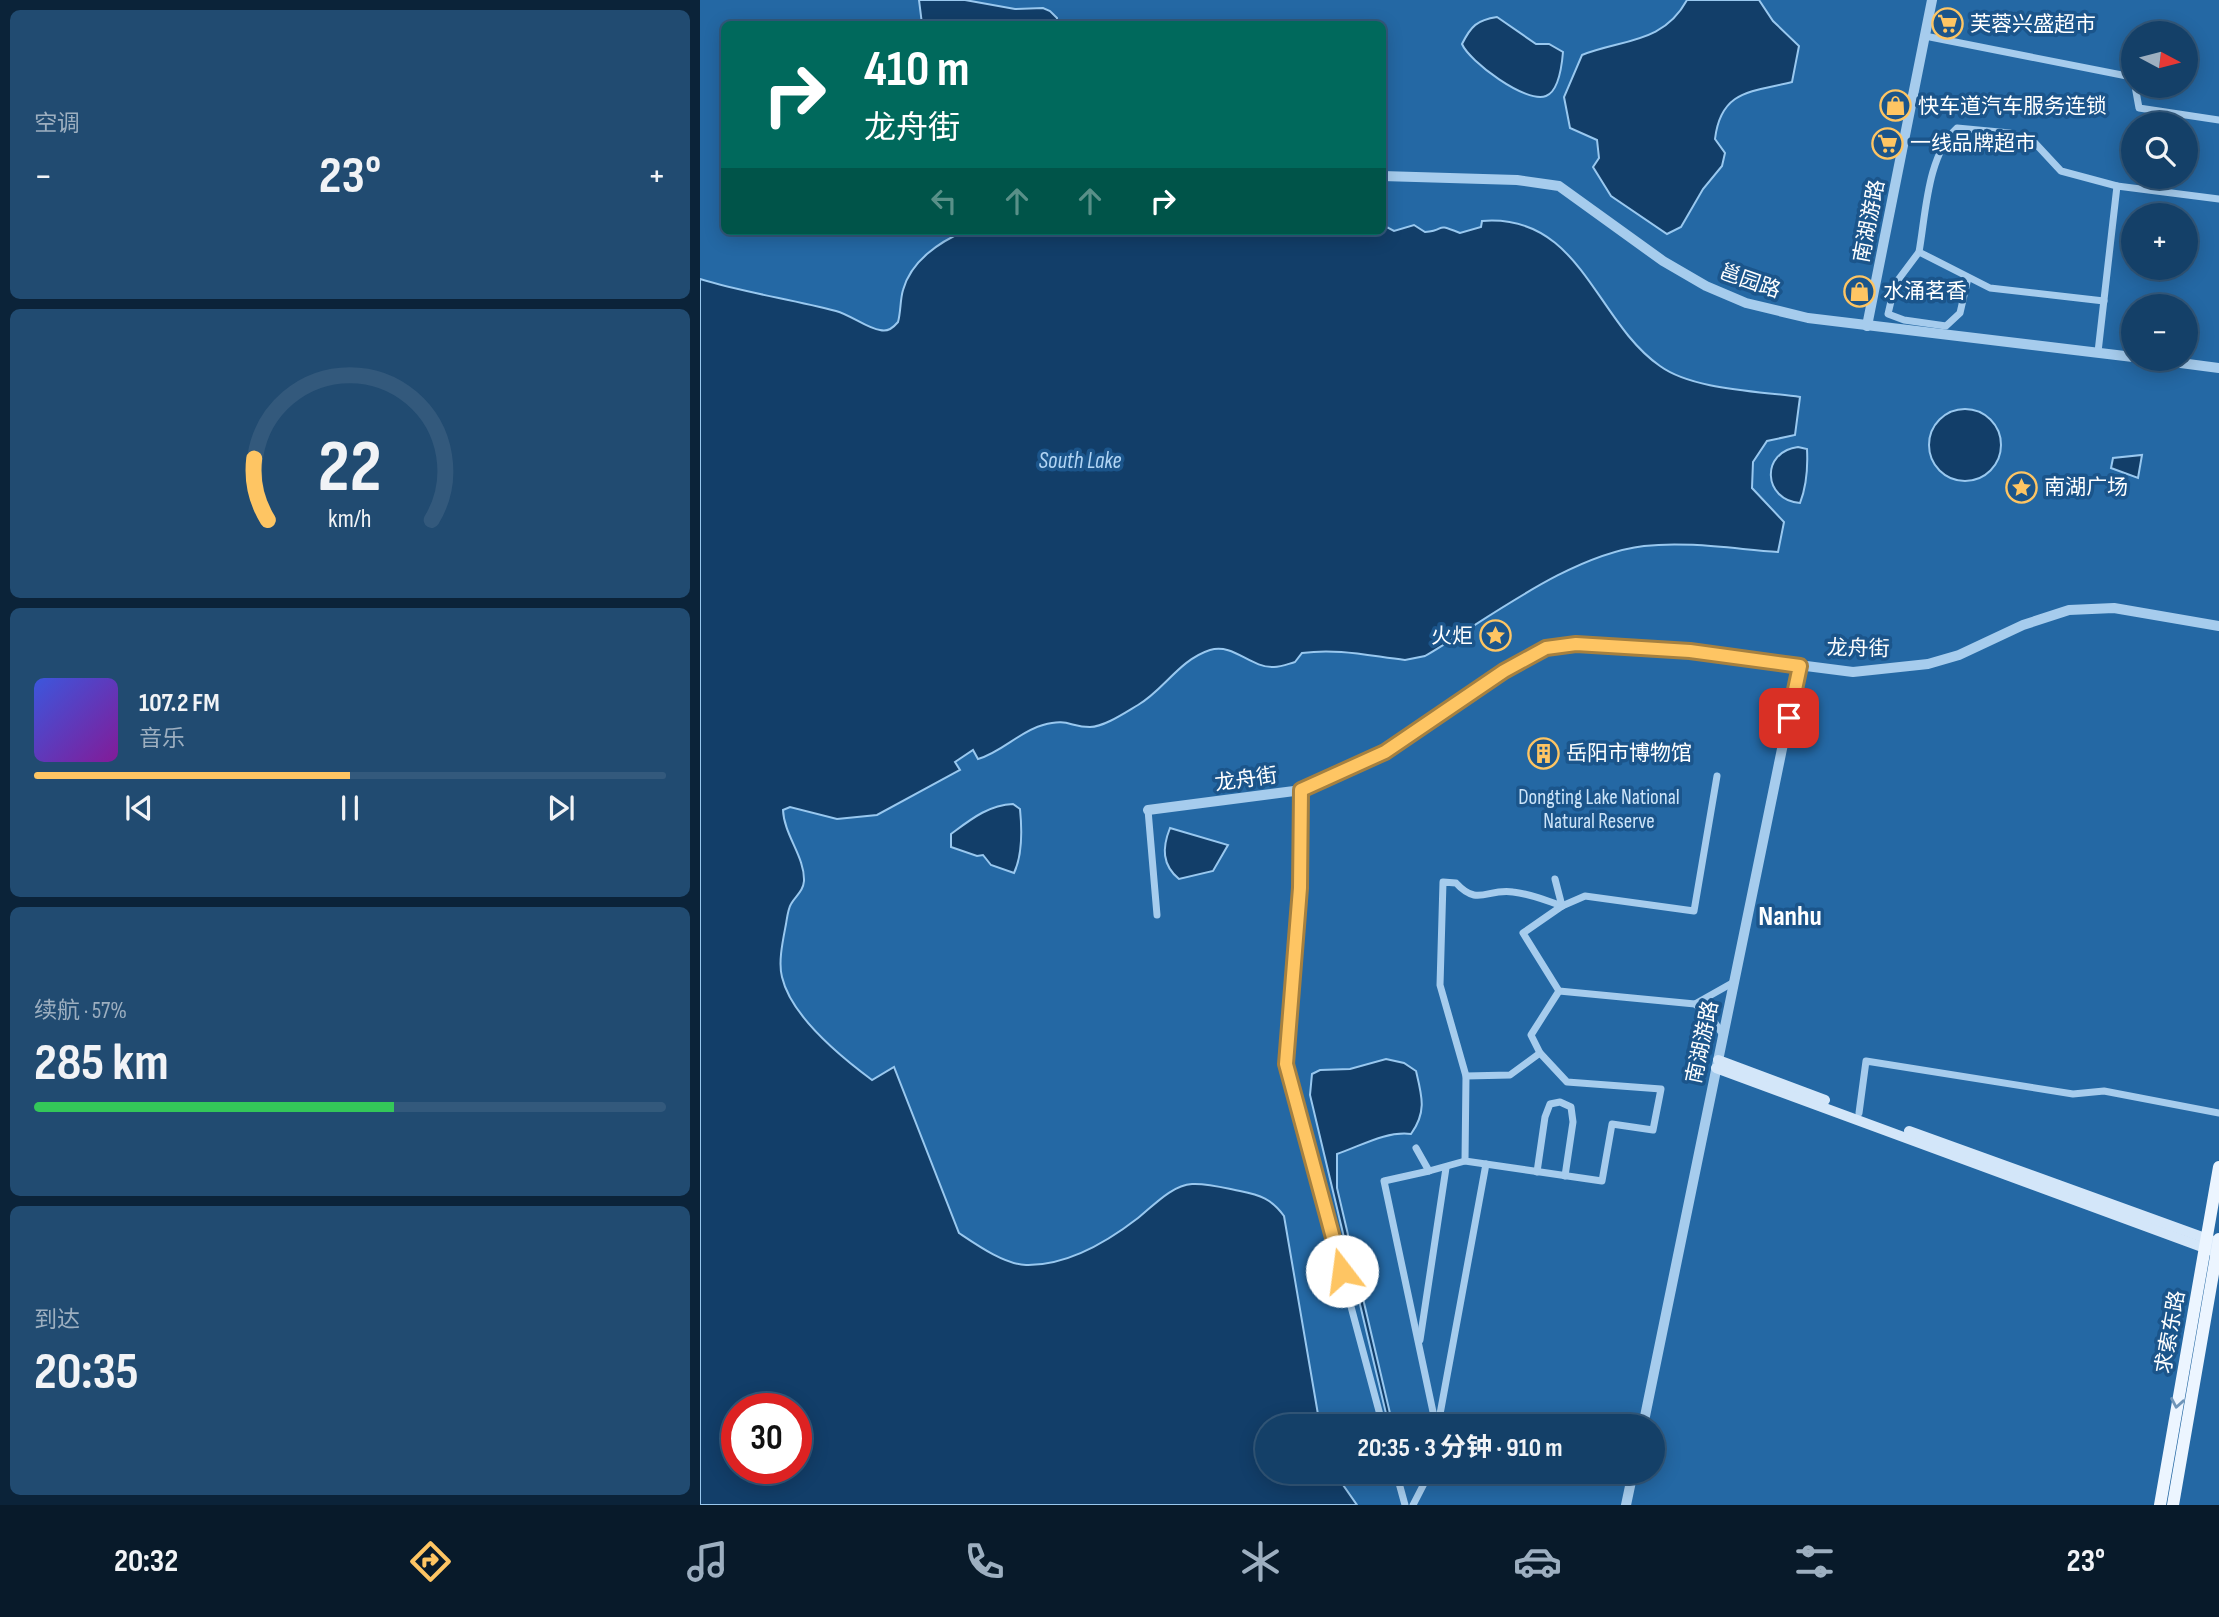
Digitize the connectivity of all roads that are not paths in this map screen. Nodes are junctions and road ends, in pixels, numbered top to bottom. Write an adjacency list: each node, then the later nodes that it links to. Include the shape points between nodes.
1 (1932, 0): 2 (street, 南湖游路)
2 (1925, 36): 3 (street); 12 (street, 南湖游路)
3 (2121, 75)
4 (2137, 98): 5 (street, via 2139,108)
5 (2219, 120)
6 (1386, 176): 12 (street, 邕园路, via 1517,180 1559,186 1663,261 1706,286 1746,303)
7 (2117, 186): 8 (street); 9 (street, via 2061,171 2034,142 2010,133 1957,128 1945,139 1932,180); 11 (street)
8 (2219, 199)
9 (1919, 252): 10 (street); 10 (street, via 1895,284 1888,314 1946,326 1960,313)
10 (1968, 278): 11 (street, via 2000,290)
11 (2104, 301): 13 (street)
12 (1867, 326): 13 (street, 邕园路)
13 (2098, 352): 14 (street, 邕园路)
14 (2121, 355)
15 (2198, 365): 16 (street)
16 (2219, 368)
17 (2219, 626): 18 (street, 龙舟街, via 2114,608 2069,610 1928,664 1853,672)
18 (1800, 666): 20 (street, 龙舟街, via 1690,651 1576,644 1546,648 1385,752); 25 (street, 南湖游路)
19 (1717, 776): 23 (street, via 1695,911 1585,896)
20 (1301, 790): 21 (street, 龙舟街); 44 (street, via 1300,888 1286,1064)
21 (1148, 810): 24 (street)
22 (1555, 879): 23 (street)
23 (1562, 906): 26 (street, via 1524,933); 31 (street, via 1510,891 1480,897 1466,894 1456,883 1443,882 1440,985)
24 (1157, 915)
25 (1734, 982): 27 (street); 28 (street, 南湖游路)
26 (1559, 991): 27 (street); 29 (street, via 1531,1035)
27 (1695, 1004): 28 (street)
28 (1723, 1035): 30 (street, 南湖游路)
29 (1540, 1053): 31 (street, via 1510,1075); 41 (street, via 1567,1082 1661,1089 1653,1130 1612,1124 1602,1181)
30 (1717, 1064): 32 (main road); 42 (main road); 47 (street, 南湖游路)
31 (1465, 1076): 35 (street)
32 (1859, 1113): 33 (street, via 1866,1061 2073,1094 2104,1091); 42 (main road)
33 (2219, 1113)
34 (1416, 1148): 39 (street)
35 (1465, 1161): 36 (street); 38 (street)
36 (1486, 1164): 40 (street); 46 (street)
37 (2219, 1167): 42 (main road, 求索东路)
38 (1446, 1168): 39 (street); 43 (street)
39 (1429, 1171): 43 (street, via 1384,1181)
40 (1537, 1172): 41 (street); 41 (street, via 1545,1117 1550,1104 1560,1102 1571,1107 1573,1122)
41 (1565, 1176)
42 (2215, 1245): 54 (main road, 求索东路, one-way to 54); 55 (main road, 求索东路)
43 (1419, 1345): 45 (street)
44 (1381, 1414)
45 (1434, 1414)
46 (1439, 1414)
47 (1645, 1414)
48 (1399, 1484): 51 (street)
49 (1424, 1484): 52 (street)
50 (1630, 1484): 53 (street)
51 (1405, 1505)
52 (1413, 1505)
53 (1626, 1505)
54 (2160, 1505)
55 (2173, 1505)

